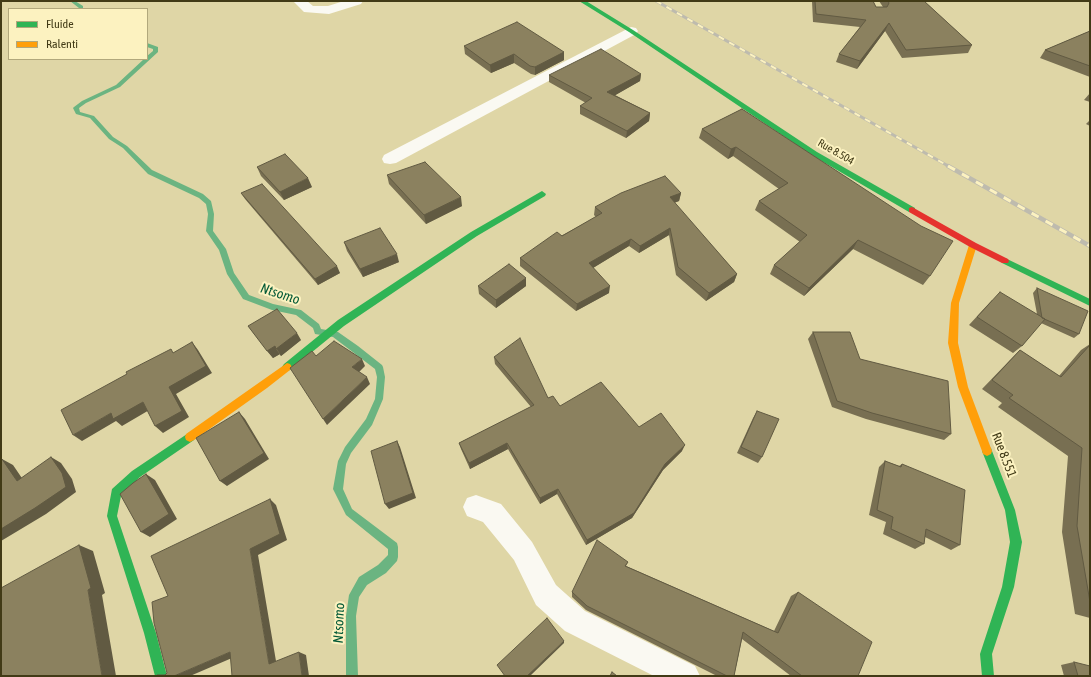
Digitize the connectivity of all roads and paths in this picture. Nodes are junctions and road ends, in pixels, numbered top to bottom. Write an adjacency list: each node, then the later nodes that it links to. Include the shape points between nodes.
1 (299, 1): 2 (street, via 309,8 329,10)
2 (357, 1)
3 (582, 1): 4 (street, Rue 8.504)
4 (631, 31): 5 (street); 7 (street, Rue 8.504, via 815,154)
5 (390, 159)
6 (542, 194): 10 (street, via 474,234 341,323 264,384 136,474 116,493 112,516 150,633)
7 (973, 245): 8 (street, Rue 8.504); 12 (street, Rue 8.551, via 955,303 953,343 963,387 1010,510 1016,542 1008,587 986,654)
8 (1090, 303)
9 (476, 507): 11 (street, via 492,513 523,551 546,595 574,621)
10 (161, 676)
11 (685, 676)
12 (988, 676)

